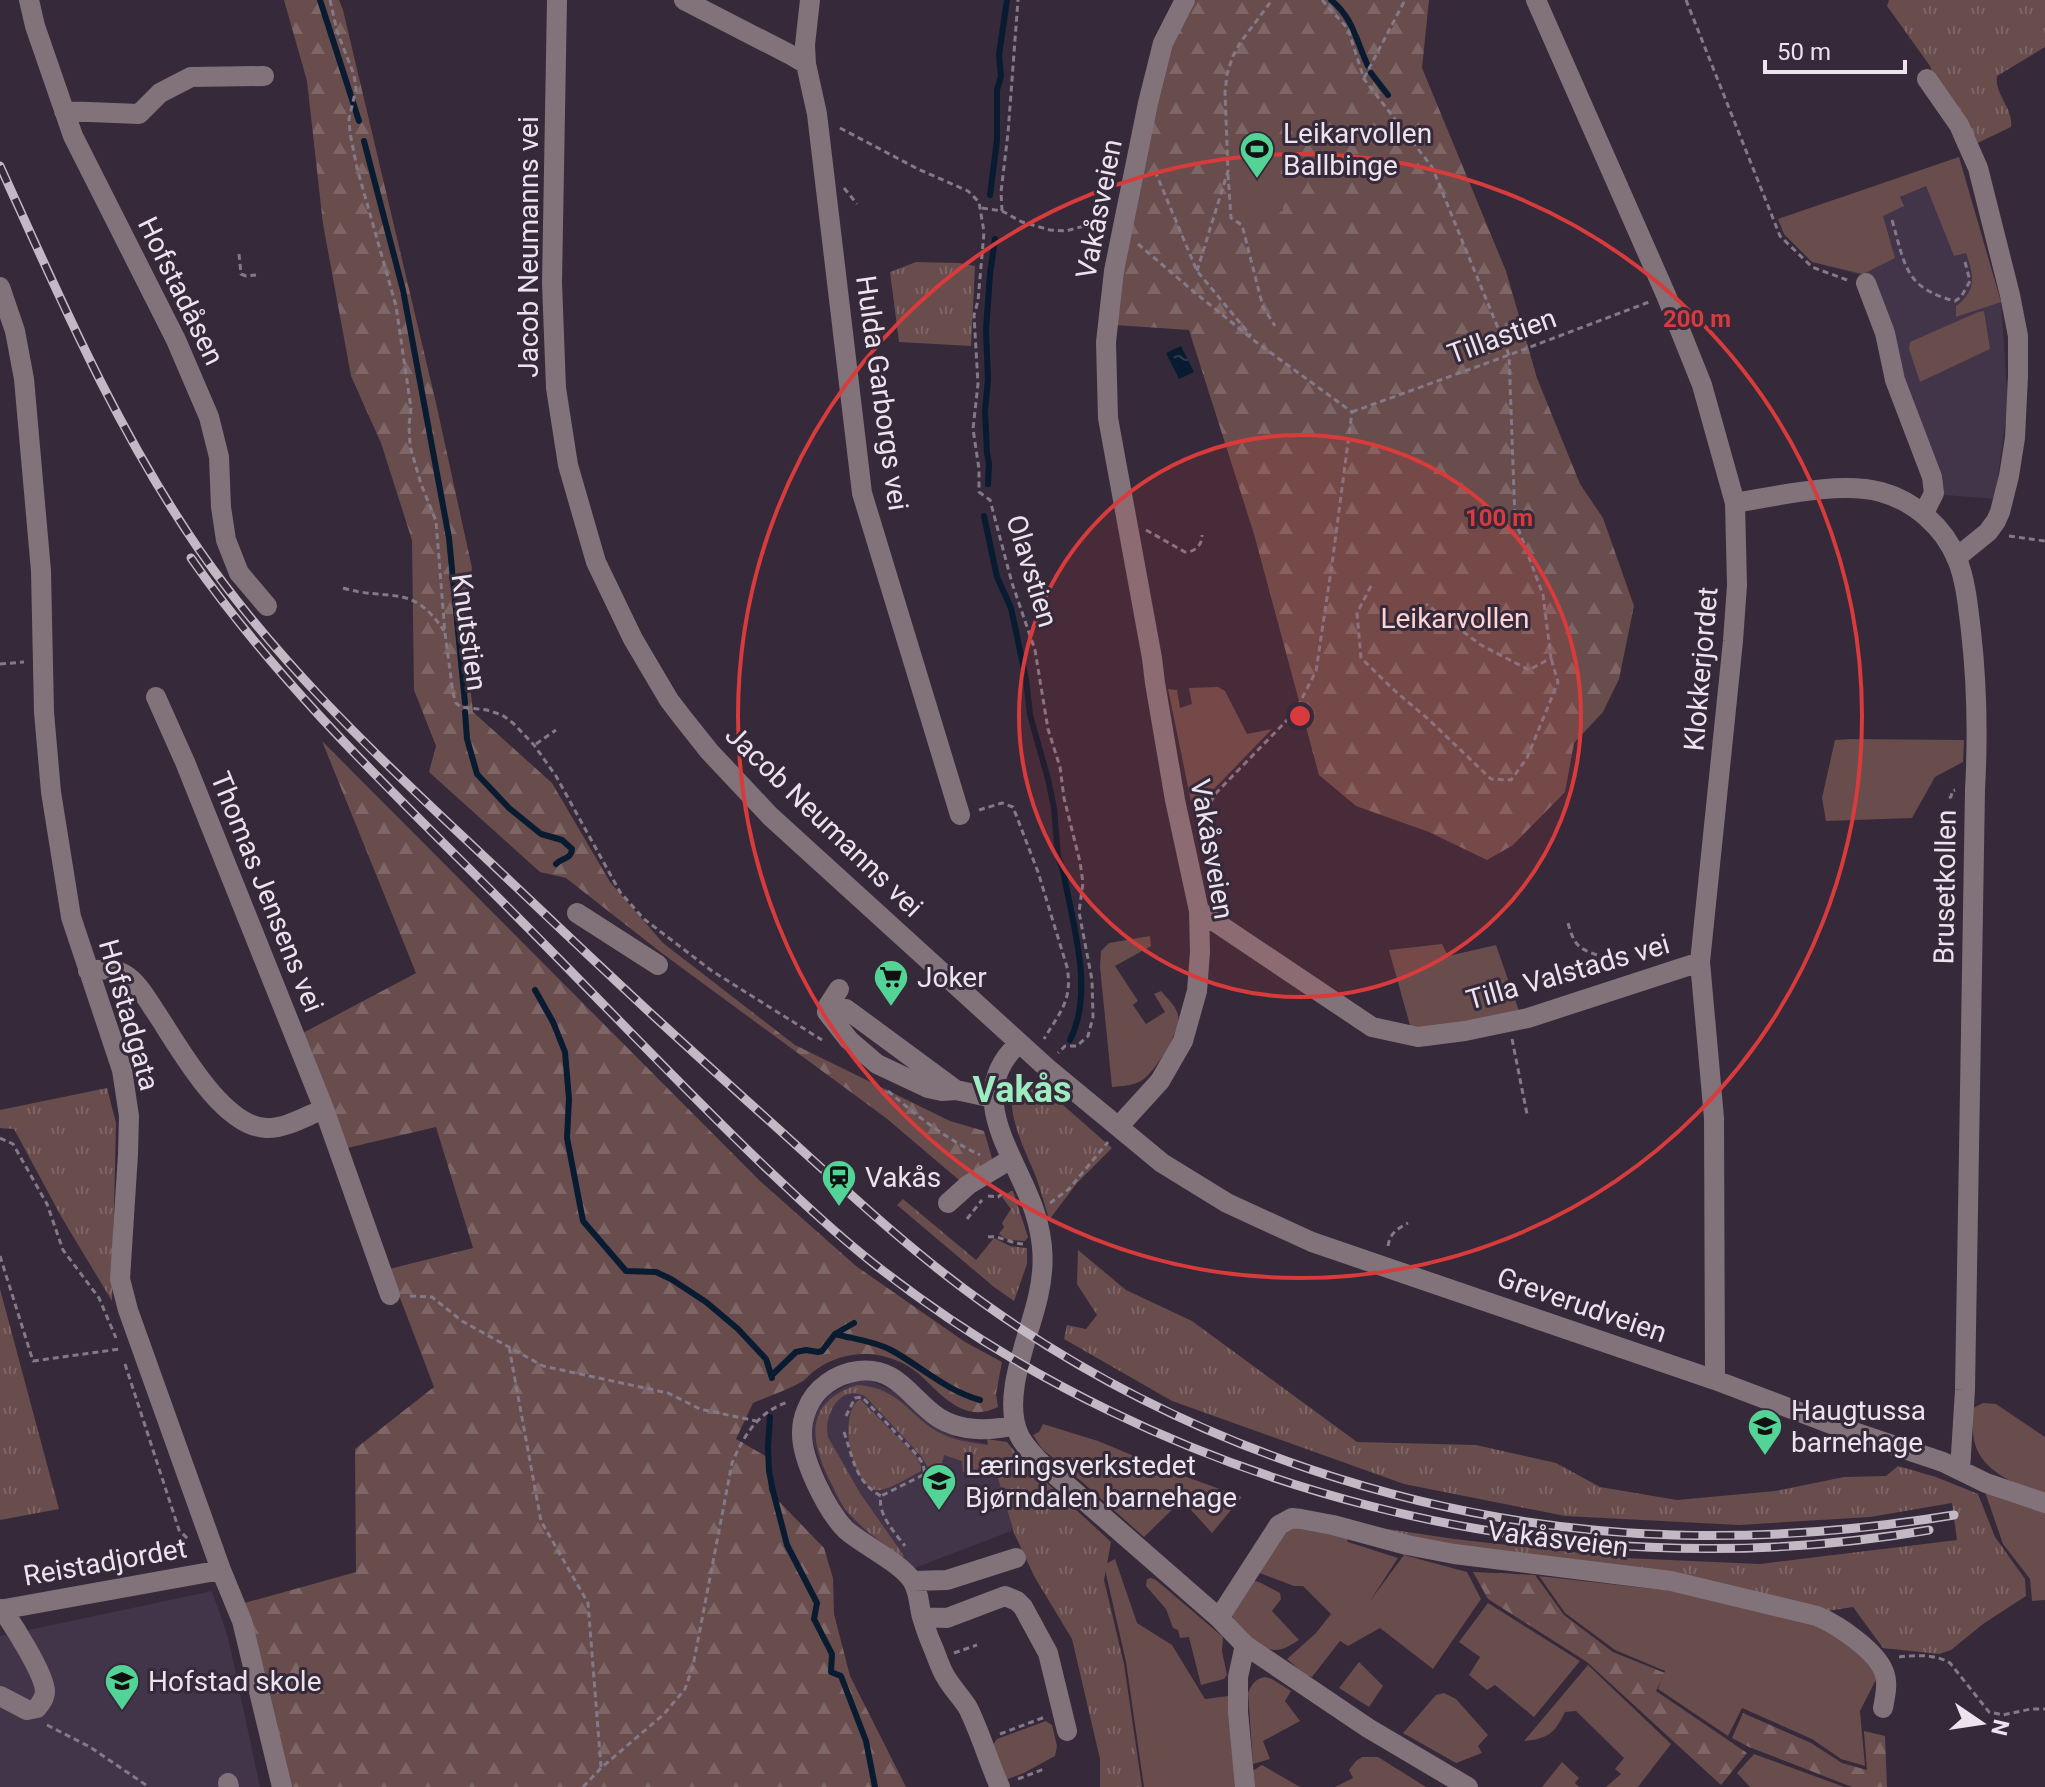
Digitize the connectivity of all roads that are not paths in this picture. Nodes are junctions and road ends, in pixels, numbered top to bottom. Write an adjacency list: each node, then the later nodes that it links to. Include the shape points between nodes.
1 (29, 0): 10 (street, Hofstadåsen)
2 (557, 0): 25 (street, Jacob Neumanns vei, via 552,283 556,388 568,465 596,562 669,700 709,751 770,816)
3 (684, 0): 7 (street)
4 (810, 0): 7 (street, Hulda Garborgs vei)
5 (1185, 0): 19 (street, Vakåsveien, via 1163,43 1141,138 1114,271 1106,342 1108,418)
6 (1536, 0): 13 (street, Klokkerjordet, via 1704,391)
7 (806, 64): 18 (street, Hulda Garborgs vei, via 817,114 862,493)
8 (264, 76): 10 (street, via 191,77 160,93 139,114)
9 (1927, 79): 15 (street, via 1959,125 1978,168 2016,322 2015,438 2000,512 1988,532)
10 (64, 111): 16 (street, Hofstadåsen, via 205,408 219,457 226,540 239,573)
11 (1866, 283): 14 (street, via 1932,477 1934,493)
12 (0, 287): 23 (street, Hofstadgata, via 24,379 41,571 51,792 71,917)
13 (1735, 503): 14 (street, Brusetkollen, via 1856,488 1901,499); 21 (street, Klokkerjordet, via 1733,641)
14 (1924, 513): 15 (street, Brusetkollen)
15 (1956, 558): 34 (street, Brusetkollen, via 1967,597 1978,740)
16 (267, 606)
17 (156, 697): 27 (street, Thomas Jensens vei)
18 (960, 815)
19 (1199, 911): 21 (street, Tilla Valstads vei, via 1372,1027 1418,1037 1528,1018); 28 (street, Vakåsveien, via 1197,991 1183,1041 1160,1081)
20 (577, 913): 22 (street)
21 (1700, 962): 32 (street, Klokkerjordet, via 1714,1118)
22 (658, 965)
23 (88, 971): 27 (street, via 108,968 127,975 201,1080 228,1111 247,1123 281,1126); 37 (street, Hofstadgata, via 122,1070 129,1116 120,1279)
24 (839, 989): 26 (street, via 827,1012 877,1064 928,1088)
25 (1018, 1044): 26 (street, via 1005,1056); 28 (street)
26 (993, 1098): 29 (street, via 993,1112)
27 (324, 1109): 31 (street, Thomas Jensens vei)
28 (1119, 1126): 32 (street, Greverudveien, via 1162,1163 1227,1203 1312,1242)
29 (1016, 1168): 30 (street, via 968,1185); 33 (street, via 1036,1216 1044,1256 1013,1394)
30 (948, 1203)
31 (390, 1295)
32 (1715, 1380): 34 (street, Greverudveien)
33 (1015, 1425): 38 (street, via 956,1425 938,1418 902,1384 870,1370 839,1376 809,1403 803,1445 824,1501 847,1530); 41 (street, via 1038,1460)
34 (1960, 1470): 35 (street, Greverudveien)
35 (2045, 1503)
36 (1016, 1558): 38 (street, via 947,1580)
37 (221, 1570): 39 (street, Reistadjordet); 47 (street, Hofstadgata, via 242,1621)
38 (917, 1581): 40 (street)
39 (1, 1610): 43 (street, via 20,1636 45,1691 37,1708 27,1710)
40 (923, 1617): 45 (street, via 947,1618 1005,1596 1017,1601 1048,1653); 46 (street, via 945,1676 966,1706)
41 (1219, 1618): 42 (street); 44 (street, Vakåsveien, via 1279,1525 1301,1519 1454,1554 1671,1581 1817,1616 1876,1658 1887,1683)
42 (1245, 1645): 48 (street, via 1238,1677); 49 (street)
43 (0, 1696)
44 (1883, 1708)
45 (1065, 1721)
46 (1003, 1786)
47 (282, 1787)
48 (1245, 1787)
49 (1468, 1787)

